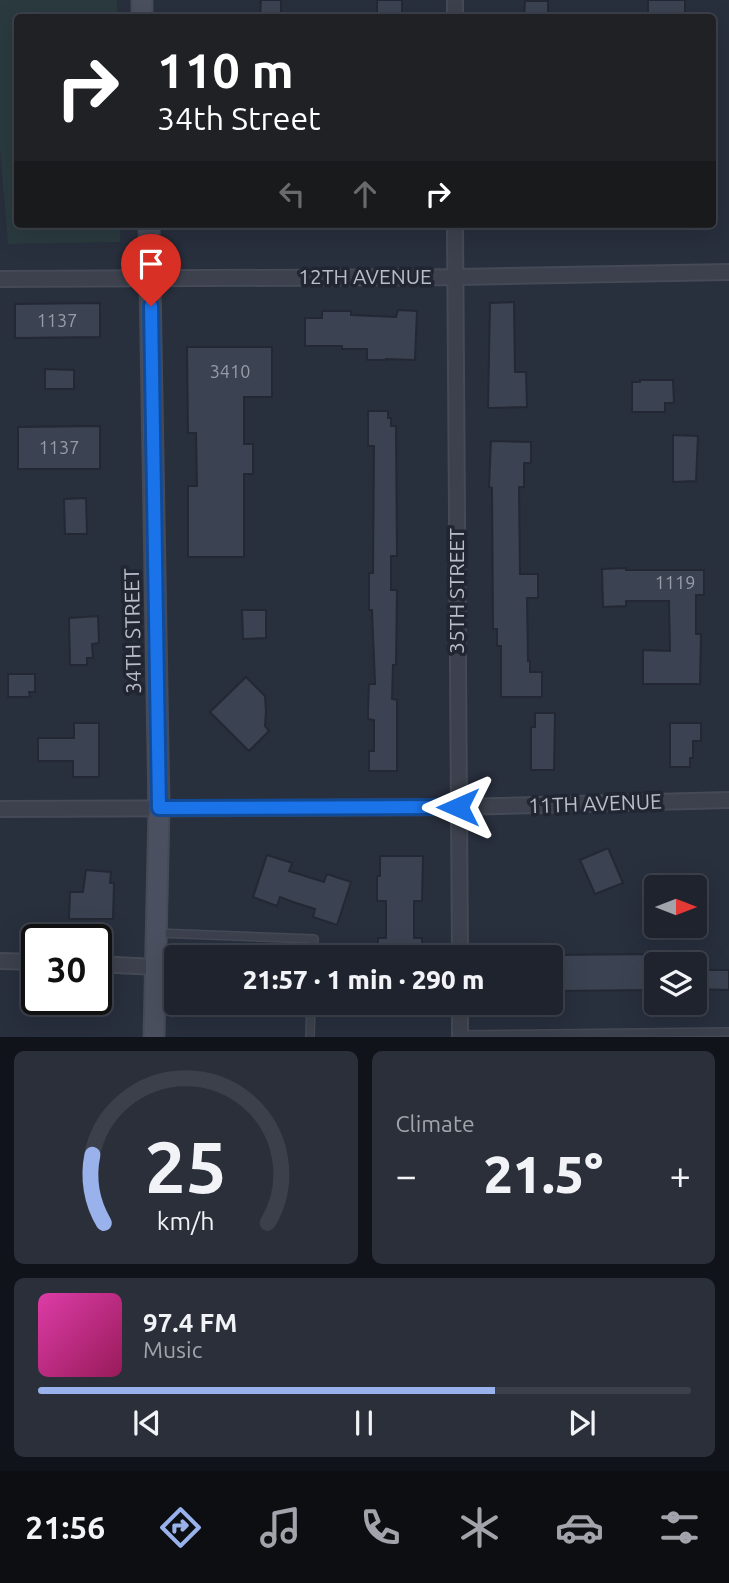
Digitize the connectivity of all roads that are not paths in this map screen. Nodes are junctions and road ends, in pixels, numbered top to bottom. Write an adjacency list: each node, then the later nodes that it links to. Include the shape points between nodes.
1 (149, 228): 5 (street, 34TH STREET)
2 (455, 228): 4 (street, 35TH STREET)
3 (729, 272): 4 (street, 12TH AVENUE)
4 (455, 277): 5 (street, 12TH AVENUE); 8 (street, 35TH STREET)
5 (150, 278): 6 (street, 12TH AVENUE); 10 (street, 34TH STREET)
6 (0, 279)
7 (729, 800): 8 (street, 11TH AVENUE)
8 (458, 807): 10 (street, 11TH AVENUE); 13 (street, 35TH STREET)
9 (0, 808): 10 (street, 11TH AVENUE)
10 (159, 808): 11 (street, 34TH STREET)
11 (156, 933): 12 (lane, via 314,939); 17 (street, 34TH STREET)
12 (314, 945)
13 (460, 945)
14 (0, 961): 15 (street)
15 (21, 962)
16 (112, 965): 17 (street)
17 (156, 967): 22 (street, 34TH STREET)
18 (311, 1015): 23 (lane)
19 (460, 1015): 21 (street)
20 (729, 1032): 21 (lane)
21 (460, 1036)
22 (154, 1037)
23 (310, 1037)

